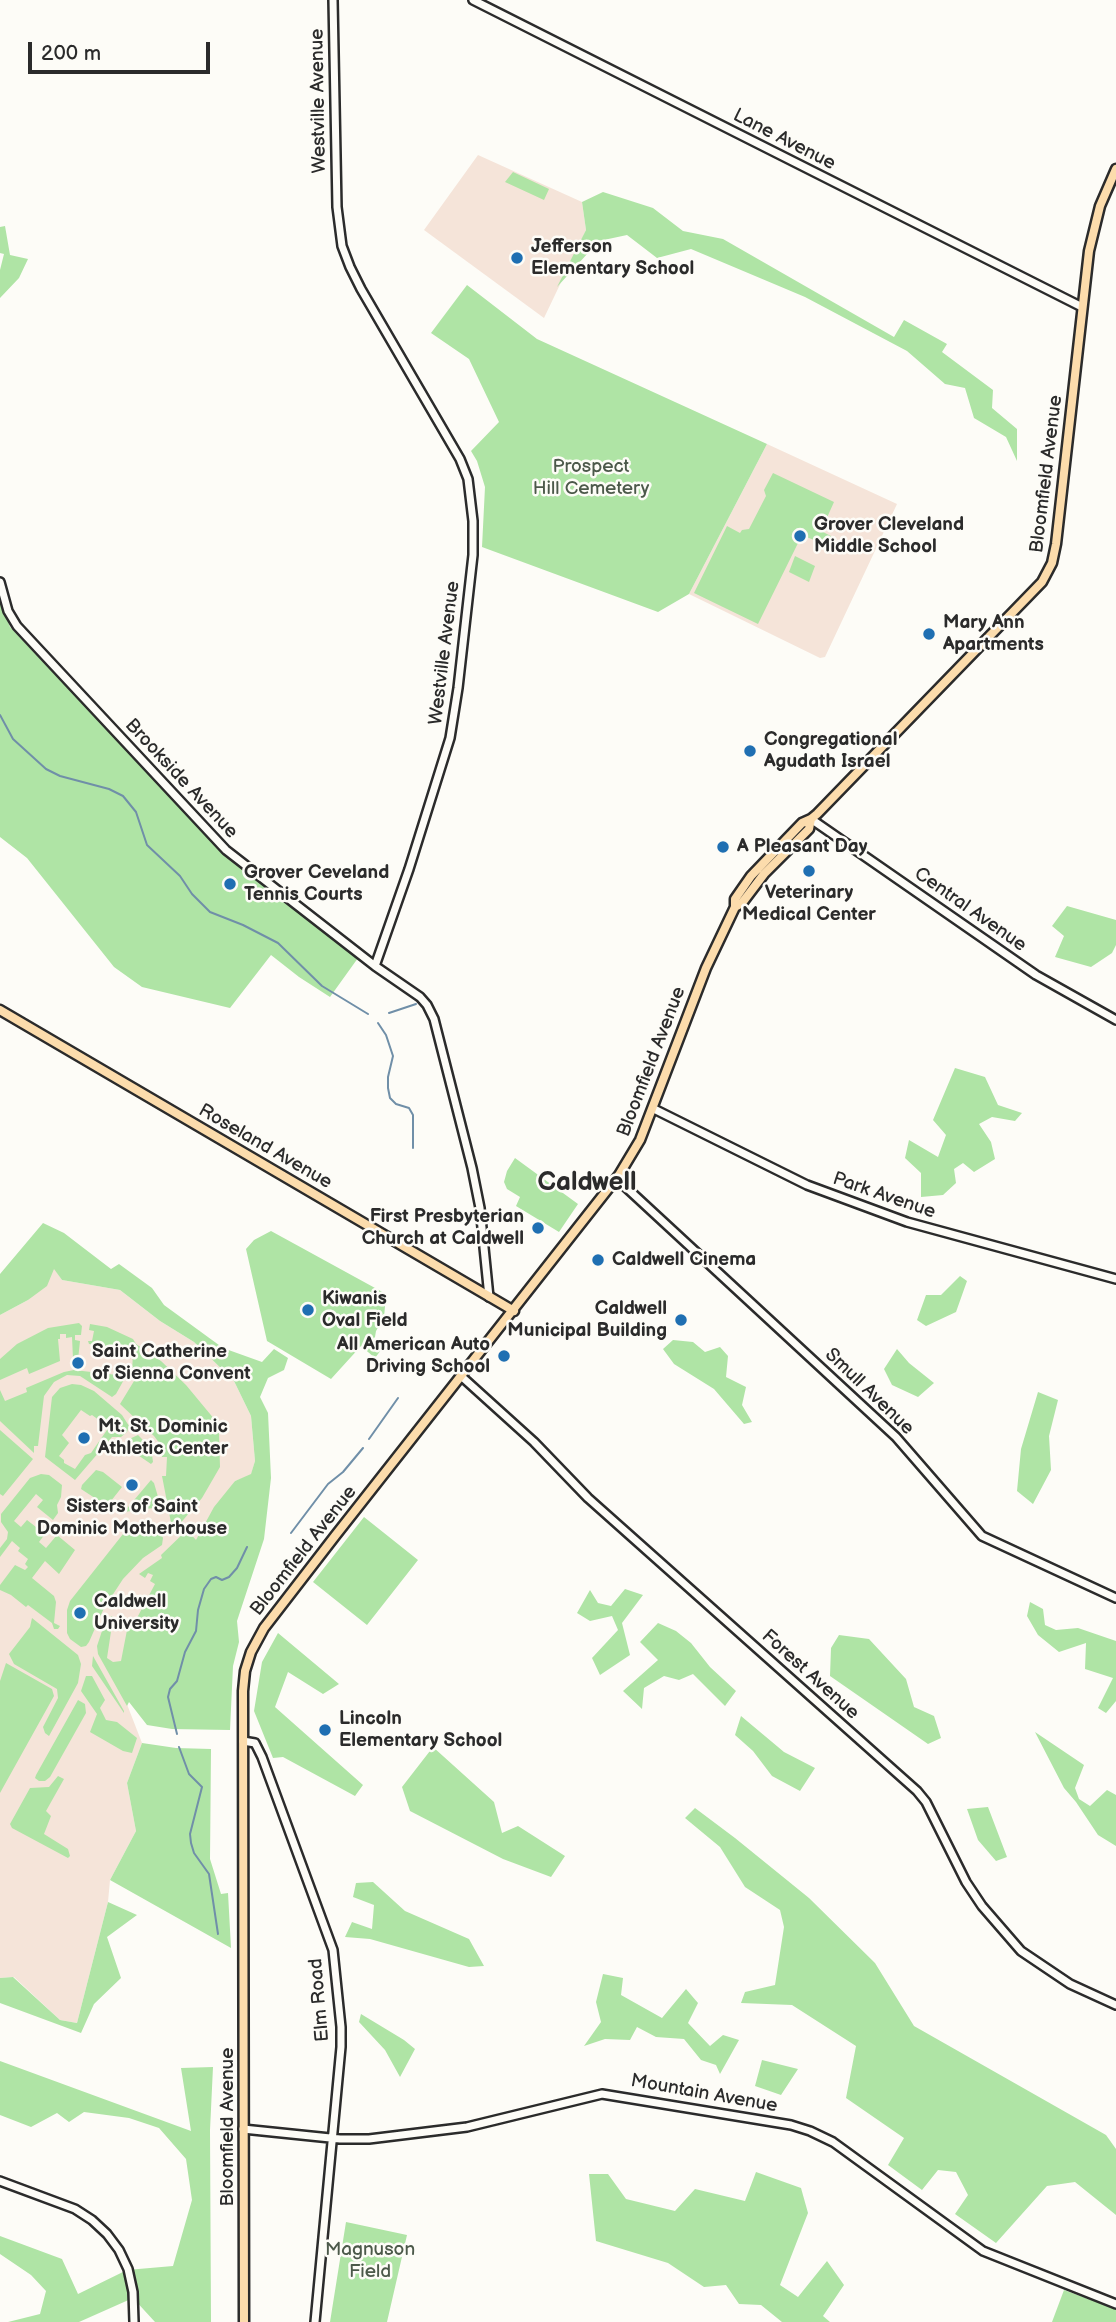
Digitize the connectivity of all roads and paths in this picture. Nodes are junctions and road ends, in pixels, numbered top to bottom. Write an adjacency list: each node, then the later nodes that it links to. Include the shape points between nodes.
1 (333, 0): 7 (street, Westville Avenue, via 337,207 342,246 460,459 468,479 473,521 473,555 450,738)
2 (473, 0): 4 (street, Lane Avenue)
3 (1116, 169): 4 (main road, Bloomfield Avenue, via 1091,236)
4 (1082, 307): 6 (main road, Bloomfield Avenue, via 1056,544 1042,582)
5 (0, 582): 7 (street, Brookside Avenue, via 16,626 226,850)
6 (811, 819): 9 (street, Central Avenue, via 1036,975); 10 (main road, Bloomfield Avenue, via 802,823 740,891)
7 (375, 966): 13 (street, via 420,997 434,1019 477,1190)
8 (0, 1010): 13 (main road, Roseland Avenue)
9 (1116, 1020)
10 (654, 1109): 11 (main road, Bloomfield Avenue); 12 (street, Park Avenue, via 807,1185 906,1222)
11 (617, 1179): 14 (main road, Bloomfield Avenue); 16 (street, Smull Avenue, via 896,1437 982,1536)
12 (1116, 1279)
13 (489, 1297): 14 (main road, Roseland Avenue)
14 (514, 1311): 15 (main road, Bloomfield Avenue)
15 (461, 1376): 17 (main road, Bloomfield Avenue, via 259,1636 244,1681); 18 (street, Forest Avenue, via 588,1498 917,1791 966,1882 1021,1951 1070,1984)
16 (1116, 1598)
17 (243, 1741): 19 (main road, Bloomfield Avenue); 20 (street, Elm Road, via 255,1743 262,1756 333,1950 341,2027)
18 (1116, 2005)
19 (243, 2129): 20 (street, Mountain Avenue); 24 (main road, Bloomfield Avenue)
20 (332, 2138): 22 (street, Mountain Avenue, via 369,2139 467,2127 602,2094 791,2125 833,2142 989,2254); 25 (street, Elm Road)
21 (0, 2181): 23 (street, via 75,2208 107,2234 128,2269)
22 (1116, 2304)
23 (134, 2322)
24 (244, 2322)
25 (315, 2322)

